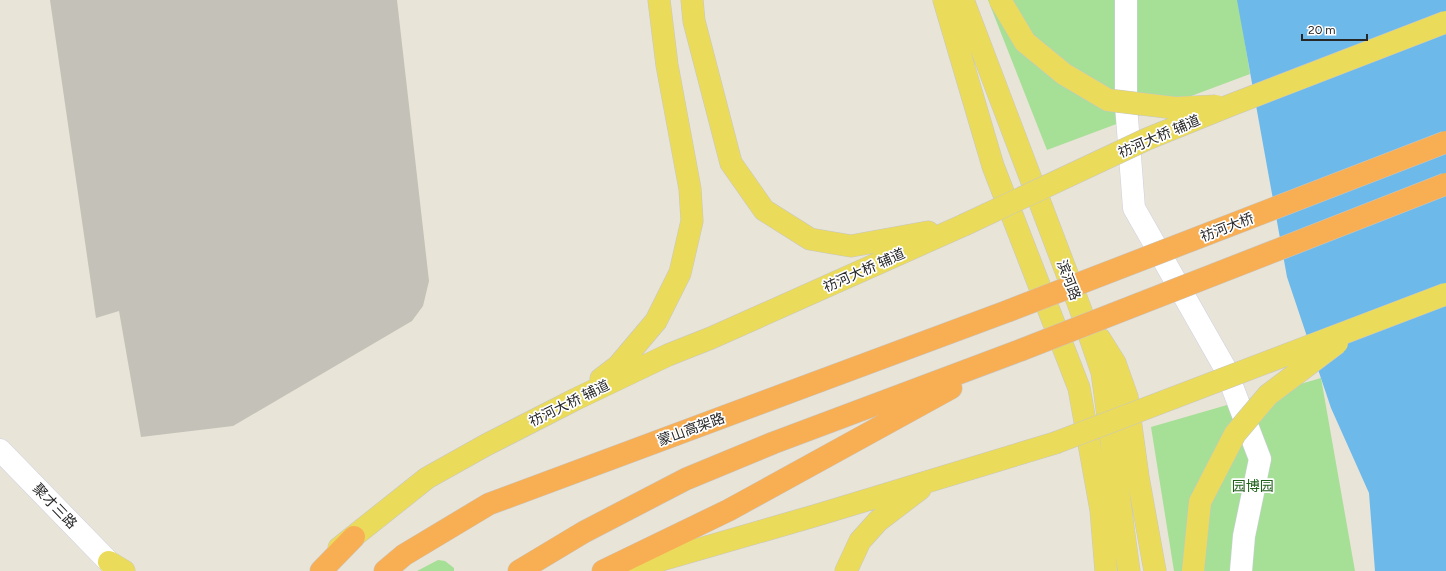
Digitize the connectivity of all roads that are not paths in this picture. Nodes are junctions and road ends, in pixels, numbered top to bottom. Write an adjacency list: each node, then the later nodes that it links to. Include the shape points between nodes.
1 (659, 0): 17 (main road, via 667,65 690,189 692,221 680,273 656,321 618,366)
2 (692, 0): 11 (main road, via 694,21 731,163 764,210 810,240 851,246)
3 (944, 0): 29 (main road, via 993,166 1079,388 1102,510)
4 (963, 0): 13 (main road, 滨河路)
5 (1000, 0): 8 (main road, bridge, via 1025,42 1064,74 1108,100 1175,108)
6 (1126, 0): 33 (street, via 1126,105 1134,208 1225,368 1260,459 1244,536)
7 (1446, 22): 8 (main road, 祊河大桥 辅道, bridge)
8 (1231, 105): 11 (main road, 祊河大桥 辅道, bridge, via 1147,139)
9 (1446, 142): 14 (highway, 祊河大桥, bridge)
10 (1446, 184): 16 (highway, bridge)
11 (964, 225): 17 (main road, 祊河大桥 辅道, via 668,355)
12 (1446, 294): 15 (main road, bridge)
13 (1080, 308): 30 (main road, 滨河路, via 1102,372); 31 (main road, via 1115,363 1127,397)
14 (1008, 312): 24 (highway, 蒙山高架路, via 489,504 404,555)
15 (1356, 328): 19 (main road, bridge, via 1055,443); 32 (main road, bridge, via 1268,395 1235,434 1200,502)
16 (1021, 350): 25 (highway, via 780,441 686,480 584,532); 26 (highway, via 729,510)
17 (576, 399): 20 (main road, 祊河大桥 辅道, via 486,444 427,478)
18 (0, 450): 21 (street, 聚才三路)
19 (933, 480): 27 (main road); 28 (main road, via 878,521 860,541)
20 (354, 537): 22 (main road, 祊河大桥 辅道); 23 (highway)
21 (115, 568)
22 (310, 571)
23 (322, 571)
24 (386, 571)
25 (519, 571)
26 (603, 571)
27 (623, 571)
28 (846, 571)
29 (1106, 571)
30 (1129, 571)
31 (1155, 571)
32 (1193, 571)
33 (1241, 571)

